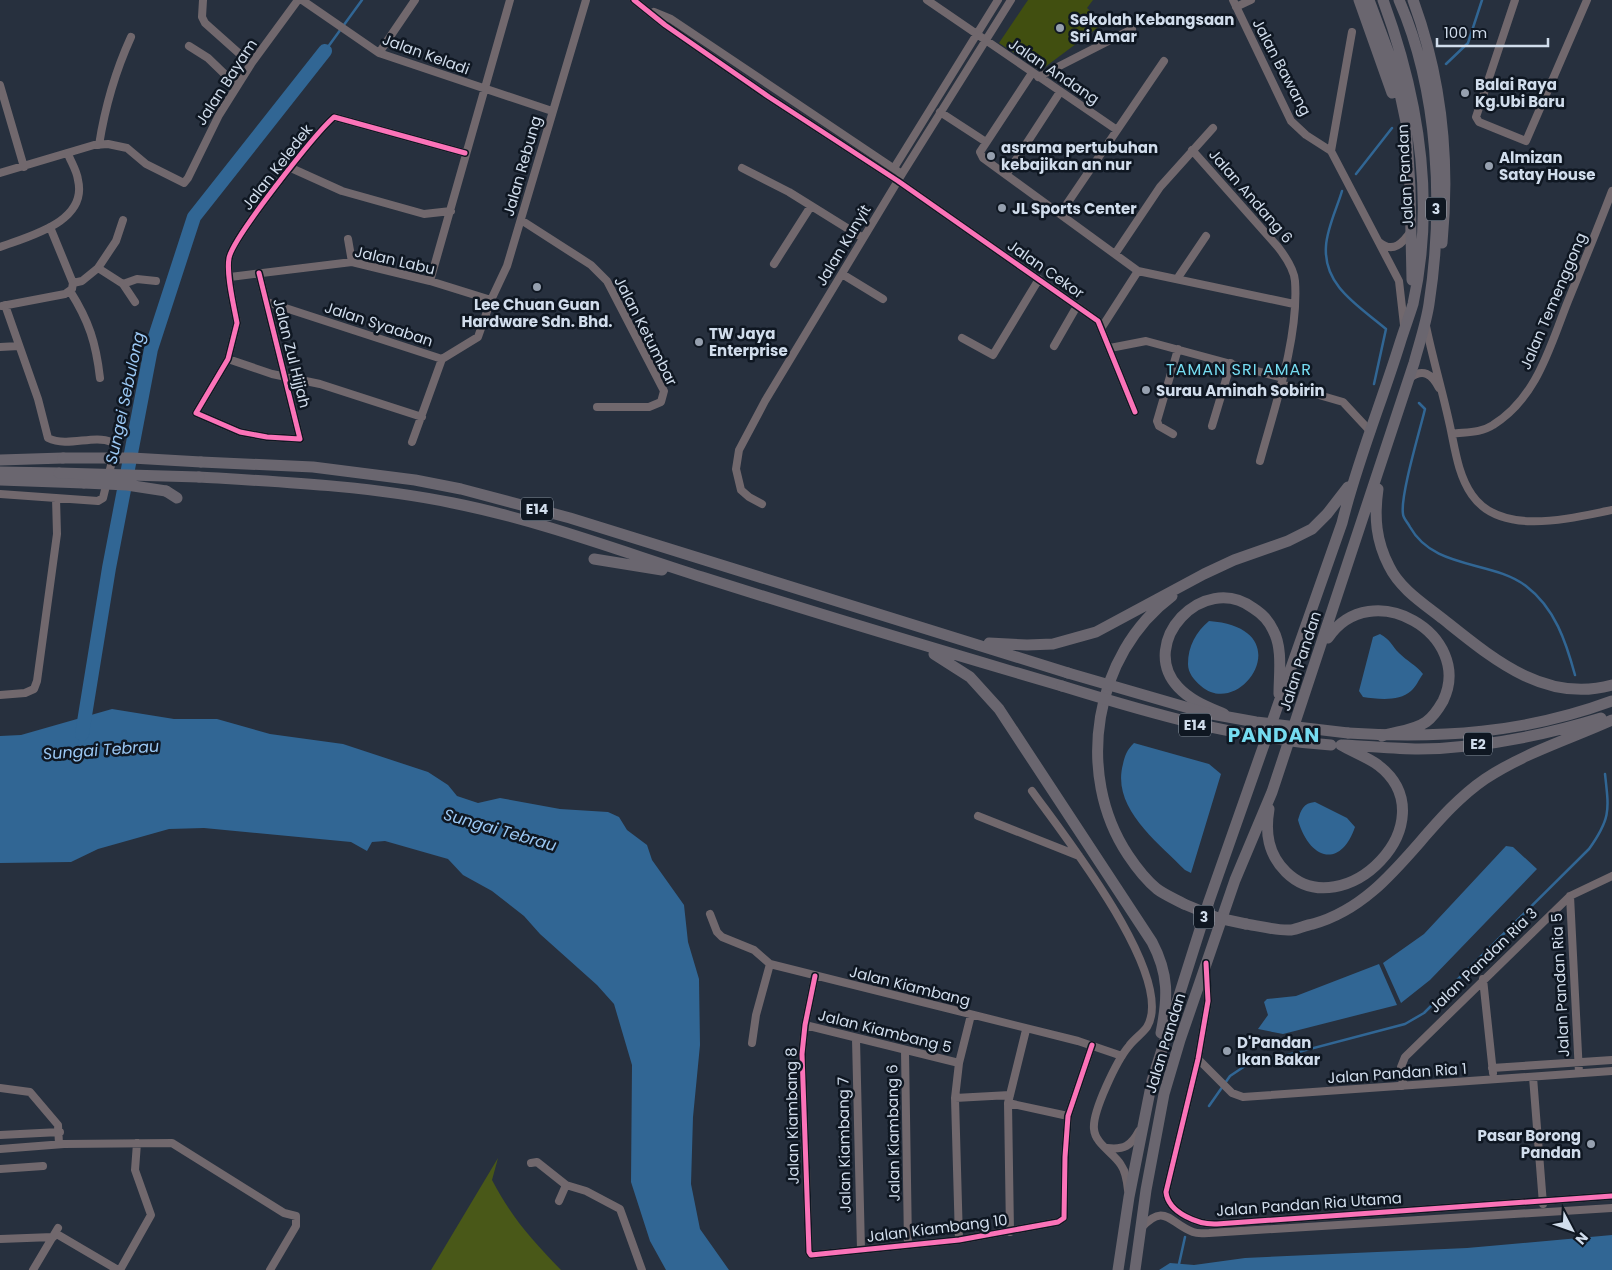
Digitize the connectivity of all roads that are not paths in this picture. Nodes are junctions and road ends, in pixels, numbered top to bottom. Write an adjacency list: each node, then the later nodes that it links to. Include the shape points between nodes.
1 (203, 0): 29 (street, via 204,22)
2 (298, 0): 29 (street, Jalan Bayam)
3 (302, 0): 27 (street, Jalan Keladi)
4 (415, 0): 27 (street)
5 (510, 0): 33 (street)
6 (586, 0): 35 (street, Jalan Rebung)
7 (634, 0): 20 (street, Jalan Cekor)
8 (927, 0): 23 (street, Jalan Andang)
9 (998, 0): 23 (street)
10 (1011, 0): 25 (street, Jalan Kunyit)
11 (1251, 0): 19 (street)
12 (1359, 0): 41 (highway, via 1388,78)
13 (1370, 0): 41 (highway, via 1395,70 1406,122)
14 (1383, 0): 87 (highway, Jalan Pandan / 3, via 1416,114 1425,210 1422,252)
15 (1399, 0): 90 (highway, Jalan Pandan / 3, via 1418,58 1430,112 1436,203)
16 (1413, 0): 90 (highway, via 1431,56 1446,160 1442,247)
17 (1515, 0): 18 (street, via 1476,120 1523,141 1528,139)
18 (1587, 0)
19 (1234, 4): 43 (street, Jalan Bawang, via 1291,121)
20 (645, 8): 47 (street, Jalan Cekor, via 671,19); 54 (street, Jalan Cekor, via 768,97)
21 (1132, 29): 30 (street)
22 (1352, 32): 43 (street)
23 (976, 35): 25 (street, Jalan Andang); 46 (street)
24 (131, 38): 40 (street, via 116,71 104,112)
25 (985, 41): 30 (street, Jalan Andang); 36 (street, Jalan Kunyit)
26 (189, 46): 32 (street, via 208,58)
27 (379, 53): 33 (street, Jalan Keladi)
28 (1164, 61): 38 (street)
29 (251, 64): 32 (street, Jalan Bayam)
30 (1035, 75): 34 (street, Jalan Andang); 39 (street)
31 (0, 85): 48 (street)
32 (237, 86): 40 (street, Jalan Bayam, via 218,115 184,183 146,164 127,148)
33 (484, 90): 35 (street, Jalan Keladi); 44 (street)
34 (1060, 92): 38 (street, Jalan Andang); 53 (street)
35 (552, 111): 60 (street, Jalan Rebung)
36 (940, 112): 39 (street); 54 (street, Jalan Kunyit)
37 (1213, 128): 42 (street)
38 (1117, 130): 58 (street)
39 (986, 142): 53 (street, via 980,152 983,158)
40 (99, 145): 45 (street)
41 (1407, 148): 62 (highway)
42 (1192, 150): 68 (street, via 1160,187); 86 (street, Jalan Andang 6, via 1278,246 1295,279)
43 (1331, 151): 66 (street, Jalan Bawang)
44 (465, 153): 49 (street, Jalan Keledek, via 334,117); 57 (street)
45 (68, 154): 48 (street); 61 (street, via 79,181 77,199 61,222)
46 (902, 155): 47 (street, via 890,160); 51 (street)
47 (880, 159): 51 (street, Jalan Cekor)
48 (24, 167): 52 (street)
49 (291, 168): 57 (street, via 342,191 424,214); 75 (street, Jalan Keledek, via 237,239 228,261)
50 (742, 168): 56 (street)
51 (894, 168): 54 (street)
52 (0, 173)
53 (1006, 175): 58 (street)
54 (900, 177): 64 (street, Jalan Kunyit); 76 (street, Jalan Cekor)
55 (1612, 191): 115 (street, Jalan Temenggong, via 1542,369 1530,388 1518,405 1492,426)
56 (811, 206): 64 (street); 70 (street)
57 (451, 211): 79 (street)
58 (1060, 214): 68 (street)
59 (123, 220): 71 (street, via 111,250)
60 (521, 220): 83 (street, Jalan Rebung, via 507,266); 109 (street, Jalan Ketumbar, via 585,260 606,281 664,391 664,398 658,405)
61 (50, 227): 67 (street); 81 (street)
62 (1411, 230): 66 (street, via 1402,243 1393,248); 87 (highway)
63 (1206, 236): 77 (street)
64 (863, 238): 74 (street, Jalan Kunyit)
65 (348, 239): 69 (street)
66 (1378, 241): 93 (street, Jalan Bawang, via 1400,286)
67 (0, 247)
68 (1115, 254): 72 (street)
69 (352, 262): 73 (street, Jalan Labu); 79 (street, Jalan Labu)
70 (774, 264)
71 (98, 268): 80 (street); 81 (street)
72 (1138, 271): 77 (street); 92 (street)
73 (259, 273): 75 (street, Jalan Labu); 85 (street, Jalan Zul Hijjah)
74 (842, 274): 82 (street); 127 (street, Jalan Kunyit, via 739,450 736,470 741,490)
75 (230, 277): 101 (street, Jalan Keledek, via 237,323)
76 (1039, 279): 89 (street, Jalan Cekor); 95 (street, Jalan Cekor, via 993,355)
77 (1177, 279): 86 (street)
78 (156, 281): 80 (street, via 138,280)
79 (430, 281): 83 (street, Jalan Labu)
80 (123, 284): 84 (street)
81 (72, 287): 88 (street, via 65,294); 105 (street, via 90,327)
82 (883, 299)
83 (491, 300): 94 (street, Jalan Rebung)
84 (135, 302)
85 (267, 302): 102 (street, Jalan Syaaban); 104 (street, Jalan Zul Hijjah)
86 (1294, 304): 107 (street, Jalan Andang 6)
87 (1412, 305): 93 (highway, Jalan Pandan / 3)
88 (2, 306): 96 (street)
89 (1077, 306): 92 (street, Jalan Cekor); 97 (street)
90 (1429, 306): 91 (highway, Jalan Pandan / 3)
91 (1425, 319): 106 (highway, Jalan Pandan / 3); 108 (street)
92 (1102, 327): 99 (street, Jalan Cekor)
93 (1404, 330): 113 (highway, Jalan Pandan / 3)
94 (478, 337): 102 (street, Jalan Syaaban)
95 (962, 338)
96 (19, 346): 98 (street); 125 (street, via 48,438 57,442 103,438 112,442 115,449 103,498 98,501)
97 (1054, 346)
98 (0, 347)
99 (1110, 348): 100 (street, via 1146,341); 110 (street, Jalan Cekor)
100 (1178, 349): 103 (street); 114 (street, via 1157,421 1159,426)
101 (228, 359): 104 (street); 116 (street, Jalan Keledek, via 197,408 198,415 240,432)
102 (442, 359): 111 (street)
103 (1231, 363): 107 (street); 112 (street)
104 (284, 377): 111 (street, via 320,384); 116 (street, Jalan Zul Hijjah)
105 (100, 378)
106 (1409, 378): 108 (street, via 1417,373 1429,374); 118 (highway, Jalan Pandan / 3)
107 (1282, 381): 113 (street, via 1343,402); 120 (street, Jalan Andang 6)
108 (1443, 394): 115 (street)
109 (598, 407)
110 (1135, 412)
111 (422, 417): 117 (street)
112 (1212, 426)
113 (1371, 432): 123 (highway, Jalan Pandan / 3)
114 (1173, 434)
115 (1452, 434): 128 (street, via 1459,465 1472,496 1502,517 1546,521)
116 (300, 439)
117 (412, 442)
118 (1384, 452): 134 (highway, Jalan Pandan / 3); 135 (highway, via 1375,506 1376,529 1389,568 1405,588 1510,670 1536,681 1580,691)
119 (0, 460): 132 (highway, E14, bridge, via 132,458 313,468 415,480 570,518)
120 (1260, 461)
121 (0, 472): 131 (highway, E14, bridge, via 308,483 411,495 564,532)
122 (0, 480): 126 (highway, bridge, via 127,486 166,491)
123 (1352, 481): 130 (highway, via 1312,529); 138 (highway, Jalan Pandan / 3, via 1342,523)
124 (0, 494): 125 (street)
125 (56, 498): 136 (street, via 57,534 37,681 34,689 25,693)
126 (177, 498)
127 (762, 504)
128 (1612, 510)
129 (594, 559): 131 (highway)
130 (1204, 574): 132 (highway, via 1096,632 1076,638 1053,644); 141 (highway, bridge, via 1159,606 1128,644 1114,671 1100,718 1097,772 1100,791 1117,839 1135,866 1157,890 1218,918 1291,930 1323,921 1376,891 1461,798 1484,780 1538,751)
131 (699, 576): 133 (highway, E14)
132 (973, 642): 140 (highway, E14, bridge, via 1184,708)
133 (917, 644): 143 (highway, E14, bridge, via 1184,723 1248,736); 172 (highway, via 955,666 988,695 1021,740 1152,942 1165,974 1166,996)
134 (1320, 650): 142 (highway, via 1336,626 1345,619 1385,610 1418,624 1441,647 1449,668 1446,694 1440,705 1421,724); 145 (highway, Jalan Pandan / 3)
135 (1612, 685)
136 (0, 695)
137 (1612, 701): 142 (highway, E2, via 1547,722 1511,729 1474,734)
138 (1279, 703): 140 (highway, bridge, via 1278,651 1273,630 1259,612 1237,599 1224,597 1201,602 1180,617 1169,638 1166,658 1172,677 1186,694); 172 (highway, Jalan Pandan / 3, via 1209,901)
139 (1612, 715): 143 (highway, E2, via 1546,734 1480,744 1420,749)
140 (1235, 718): 142 (highway, E2, bridge)
141 (1612, 720)
142 (1382, 736)
143 (1336, 745): 145 (highway, via 1378,765 1393,783 1403,806 1402,826 1396,840 1373,868 1355,881 1334,888 1310,886 1289,875 1278,864 1268,840 1267,821)
144 (1032, 791): 147 (street)
145 (1272, 792): 151 (highway, Jalan Pandan / 3, via 1235,880)
146 (978, 816): 147 (street)
147 (1079, 856): 162 (street, via 1124,925 1147,976 1152,998 1146,1028)
148 (1612, 876): 149 (street, Jalan Pandan Ria 3)
149 (1570, 896): 154 (street, Jalan Pandan Ria 3); 165 (street, Jalan Pandan Ria 5)
150 (710, 914): 152 (street, via 722,937 754,950)
151 (1206, 963): 163 (street, Jalan Pandan Ria Utama, via 1208,1001); 197 (highway, Jalan Pandan / 3, via 1164,1094)
152 (770, 964): 153 (street, Jalan Kiambang); 159 (street)
153 (815, 976): 155 (street, Jalan Kiambang); 156 (street, Jalan Kiambang 8)
154 (1483, 979): 167 (street); 173 (street, Jalan Pandan Ria 3, via 1405,1057 1401,1067)
155 (972, 1015): 157 (street, Jalan Kiambang); 166 (street)
156 (805, 1025): 158 (street, Jalan Kiambang 5); 205 (street, Jalan Kiambang 8, via 803,1103)
157 (1026, 1030): 160 (street, Jalan Kiambang); 175 (street)
158 (856, 1039): 161 (street, Jalan Kiambang 5); 204 (street, Jalan Kiambang 7)
159 (752, 1043)
160 (1092, 1046): 162 (street, Jalan Kiambang); 178 (street)
161 (905, 1050): 166 (street, Jalan Kiambang 5); 203 (street, Jalan Kiambang 6)
162 (1122, 1056): 184 (street, via 1095,1116 1095,1134)
163 (1198, 1059): 173 (street, Jalan Pandan Ria 1, via 1229,1090 1243,1097); 196 (street, Jalan Pandan Ria Utama, via 1166,1192 1168,1200 1193,1220 1207,1224)
164 (1612, 1060): 165 (street)
165 (1578, 1062): 167 (street); 169 (street, Jalan Pandan Ria 5)
166 (959, 1063): 176 (street)
167 (1492, 1068): 171 (street)
168 (1612, 1071): 169 (street, Jalan Pandan Ria 1)
169 (1579, 1073): 170 (street, Jalan Pandan Ria 1)
170 (1533, 1077): 171 (street, Jalan Pandan Ria 1); 193 (street)
171 (1494, 1080): 173 (street, Jalan Pandan Ria 1)
172 (1152, 1081): 179 (highway, Jalan Pandan / 3)
173 (1403, 1086)
174 (0, 1088): 180 (street, via 30,1092 56,1122)
175 (1010, 1094): 176 (street); 177 (street)
176 (955, 1098): 202 (street)
177 (1008, 1104): 178 (street); 199 (street)
178 (1068, 1116): 199 (street, Jalan Kiambang 10, via 1064,1218)
179 (1143, 1123): 184 (street, via 1128,1146); 191 (highway, Jalan Pandan / 3)
180 (60, 1132): 181 (street); 183 (street)
181 (0, 1135)
182 (137, 1143): 183 (street); 207 (street, via 135,1170 151,1215); 208 (street, via 172,1143 284,1213 292,1213 297,1218 296,1226)
183 (59, 1144): 185 (street)
184 (1107, 1148): 191 (street, via 1122,1166)
185 (0, 1149)
186 (530, 1163): 189 (street, via 537,1162)
187 (43, 1166): 188 (street)
188 (0, 1169)
189 (566, 1185): 192 (street); 209 (street, via 586,1190 620,1209)
190 (1612, 1196): 193 (street, Jalan Pandan Ria Utama)
191 (1129, 1197): 210 (highway, Jalan Pandan / 3)
192 (559, 1201)
193 (1543, 1201): 195 (street); 196 (street, Jalan Pandan Ria Utama)
194 (1612, 1208): 195 (street, Jalan Pandan Ria Utama)
195 (1543, 1212): 200 (street, Jalan Pandan Ria Utama)
196 (1240, 1222): 200 (street)
197 (1140, 1230): 200 (street, Jalan Pandan Ria Utama, via 1154,1216 1168,1216 1197,1233); 211 (highway, Jalan Pandan / 3)
198 (56, 1232): 201 (street); 206 (street); 207 (street)
199 (1010, 1232): 202 (street, Jalan Kiambang 10)
200 (1240, 1232)
201 (0, 1239)
202 (959, 1240): 203 (street, Jalan Kiambang 10)
203 (908, 1245): 204 (street, Jalan Kiambang 10)
204 (861, 1250): 205 (street, Jalan Kiambang 10)
205 (811, 1255)
206 (33, 1270)
207 (119, 1270)
208 (270, 1270)
209 (642, 1270)
210 (1118, 1270)
211 (1135, 1270)

